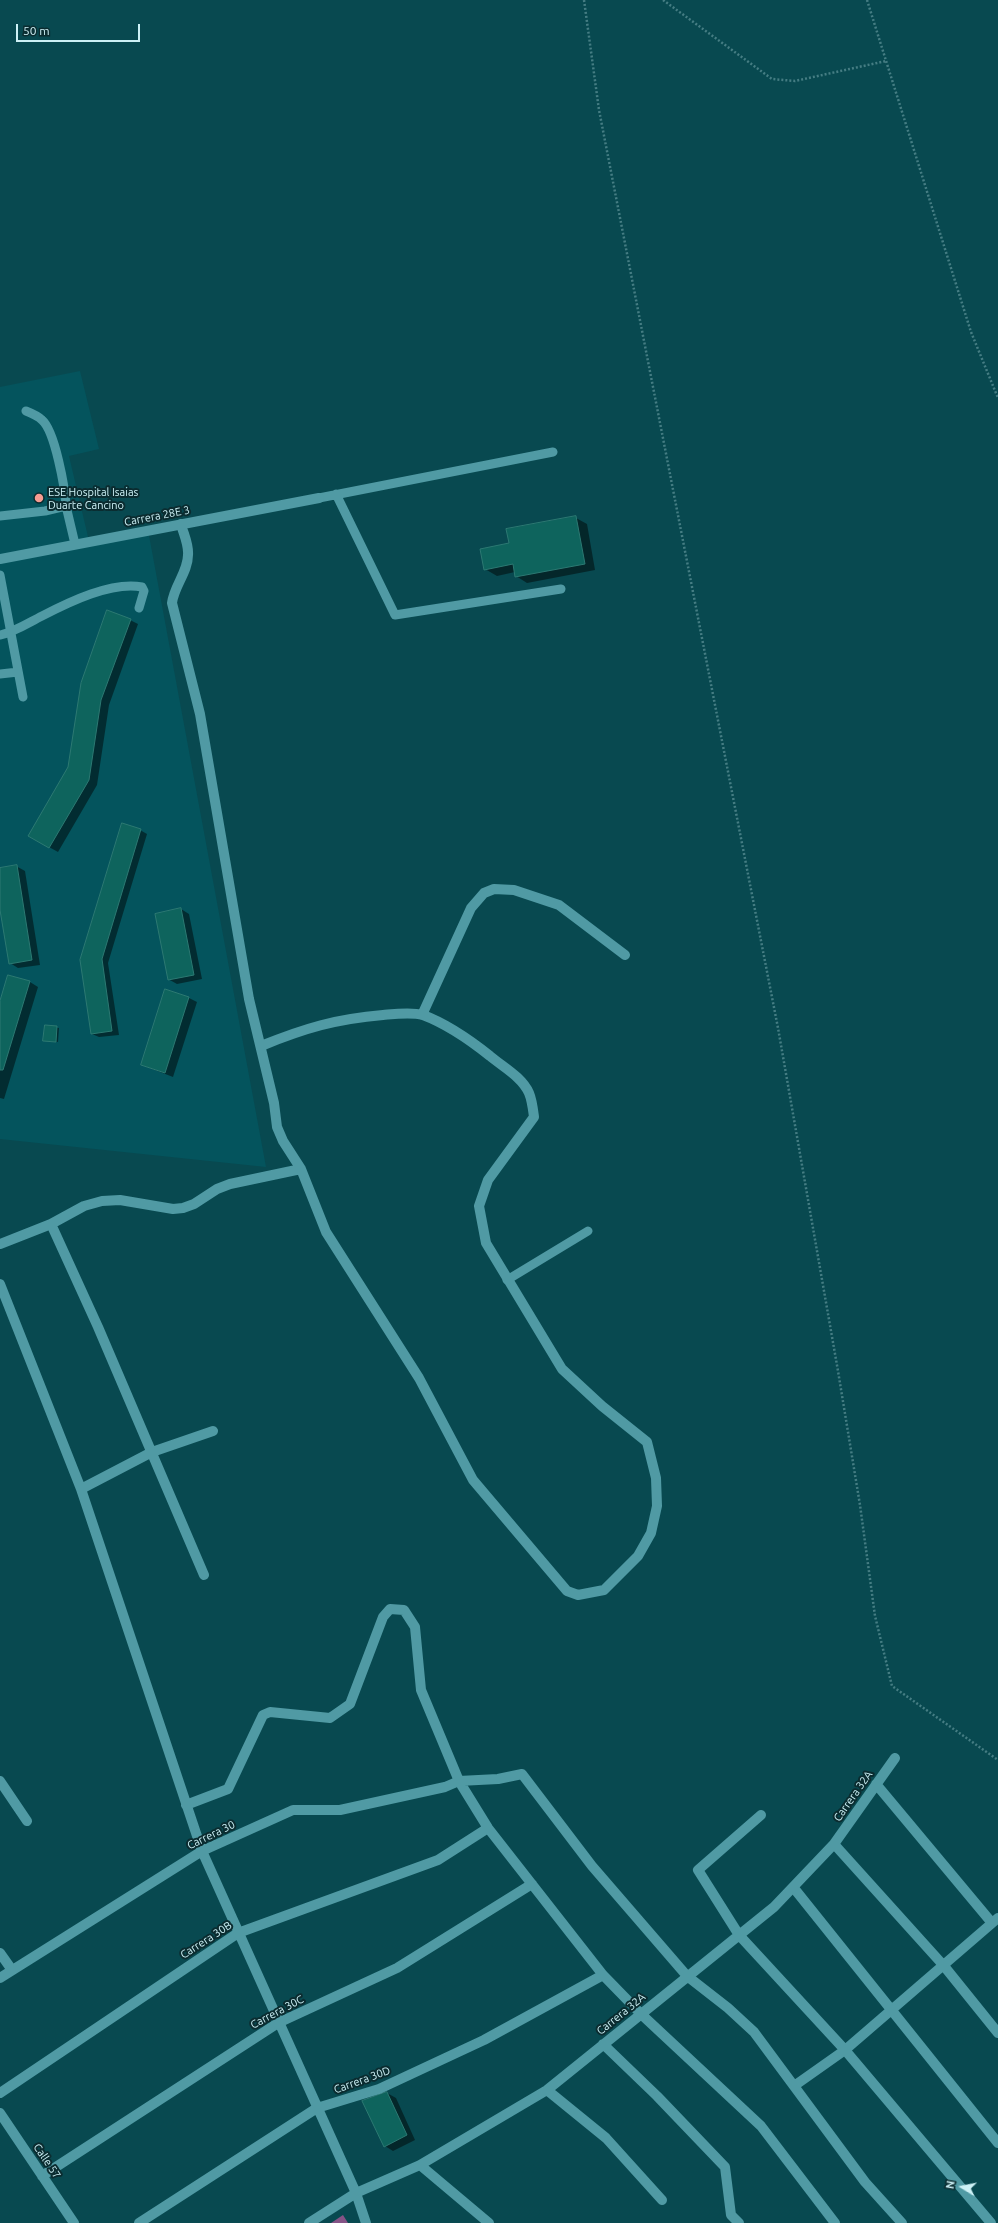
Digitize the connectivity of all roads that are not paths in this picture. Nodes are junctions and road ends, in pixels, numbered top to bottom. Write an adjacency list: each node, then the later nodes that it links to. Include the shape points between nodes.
1 (26, 411): 5 (lane, via 43,420 51,435 65,491)
2 (553, 452): 3 (lane)
3 (336, 494): 4 (lane); 11 (lane, via 395,616)
4 (319, 498): 7 (street, Carrera 28E 3)
5 (66, 506): 6 (lane); 8 (lane)
6 (0, 516)
7 (180, 524): 8 (street, Carrera 28E 3); 20 (street, via 188,555 184,571 173,593 172,603 200,714 249,998)
8 (75, 544): 9 (street, Carrera 28E 3)
9 (0, 558)
10 (0, 575): 13 (lane)
11 (562, 589)
12 (139, 608): 13 (lane, via 144,591 142,587 131,584 69,602)
13 (11, 633): 14 (lane); 15 (lane)
14 (0, 635)
15 (18, 672): 16 (lane); 17 (lane)
16 (0, 674)
17 (23, 697)
18 (625, 955): 19 (street, via 559,905 514,890 494,889 484,893 471,908)
19 (422, 1015): 20 (street, via 391,1014 323,1023); 25 (street, via 463,1036 520,1080 529,1094 534,1117 488,1180 479,1206 486,1243)
20 (261, 1046): 21 (street, via 277,1127)
21 (301, 1169): 22 (street, via 230,1184 183,1208 173,1209 120,1200 102,1201 84,1206); 25 (street, via 326,1232 419,1378 473,1480 567,1591 578,1595 604,1590 638,1556 651,1533 657,1506 656,1478 647,1442 602,1406 562,1369)
22 (51, 1224): 24 (street); 28 (street)
23 (588, 1231): 25 (lane)
24 (0, 1244)
25 (507, 1280)
26 (0, 1284): 29 (street)
27 (213, 1431): 28 (street)
28 (152, 1452): 29 (street); 30 (street)
29 (81, 1489): 35 (street)
30 (204, 1575)
31 (895, 1758): 34 (street, Carrera 32A)
32 (0, 1781): 37 (street)
33 (459, 1781): 35 (street, via 421,1690 415,1626 404,1610 390,1609 383,1616 350,1704 330,1718 270,1712 263,1715 228,1789); 38 (street); 40 (street, Carrera 30, via 445,1787 340,1810 292,1810); 50 (street, Carrera 30, via 498,1779 522,1774 592,1866)
34 (876, 1784): 39 (street, Carrera 32A); 43 (street)
35 (186, 1805): 40 (street)
36 (761, 1814): 45 (street, via 698,1870)
37 (27, 1821)
38 (488, 1828): 41 (street); 44 (street, Carrera 30B, via 438,1860)
39 (834, 1844): 42 (street, Carrera 32A); 47 (street)
40 (202, 1851): 44 (street); 48 (street, Carrera 30)
41 (532, 1884): 49 (street); 54 (street, Carrera 30C, via 397,1968)
42 (793, 1887): 45 (street, Carrera 32A); 52 (street)
43 (995, 1920): 47 (street)
44 (238, 1933): 54 (street); 60 (street, Carrera 30B)
45 (739, 1935): 50 (street, Carrera 32A); 57 (street)
46 (0, 1952): 48 (street)
47 (944, 1966): 52 (street); 55 (street)
48 (12, 1970): 51 (street, Carrera 30)
49 (603, 1975): 53 (street); 61 (street, Carrera 30D, via 484,2040 379,2088)
50 (687, 1976): 53 (street, Carrera 32A); 58 (street, via 754,2032)
51 (0, 1978)
52 (892, 2010): 57 (street); 63 (street)
53 (640, 2014): 56 (street, Carrera 32A); 74 (street, via 761,2126)
54 (278, 2023): 61 (street); 65 (street, Carrera 30C)
55 (998, 2033)
56 (603, 2044): 59 (street, Carrera 32A); 73 (street, via 725,2167 731,2215)
57 (845, 2050): 58 (street); 76 (street)
58 (794, 2086): 75 (street, via 865,2182)
59 (547, 2090): 64 (street, Carrera 32A); 67 (street, via 606,2138)
60 (0, 2093)
61 (318, 2108): 66 (street); 69 (street, Carrera 30D)
62 (0, 2113): 65 (street, Calle 57)
63 (998, 2143)
64 (420, 2165): 66 (street, Carrera 32A); 72 (street)
65 (42, 2176): 68 (street, Calle 57)
66 (356, 2193): 70 (street, Carrera 32A); 71 (street)
67 (662, 2200)
68 (74, 2223)
69 (139, 2223)
70 (309, 2223)
71 (366, 2223)
72 (489, 2223)
73 (739, 2223)
74 (835, 2223)
75 (902, 2223)
76 (991, 2223)

